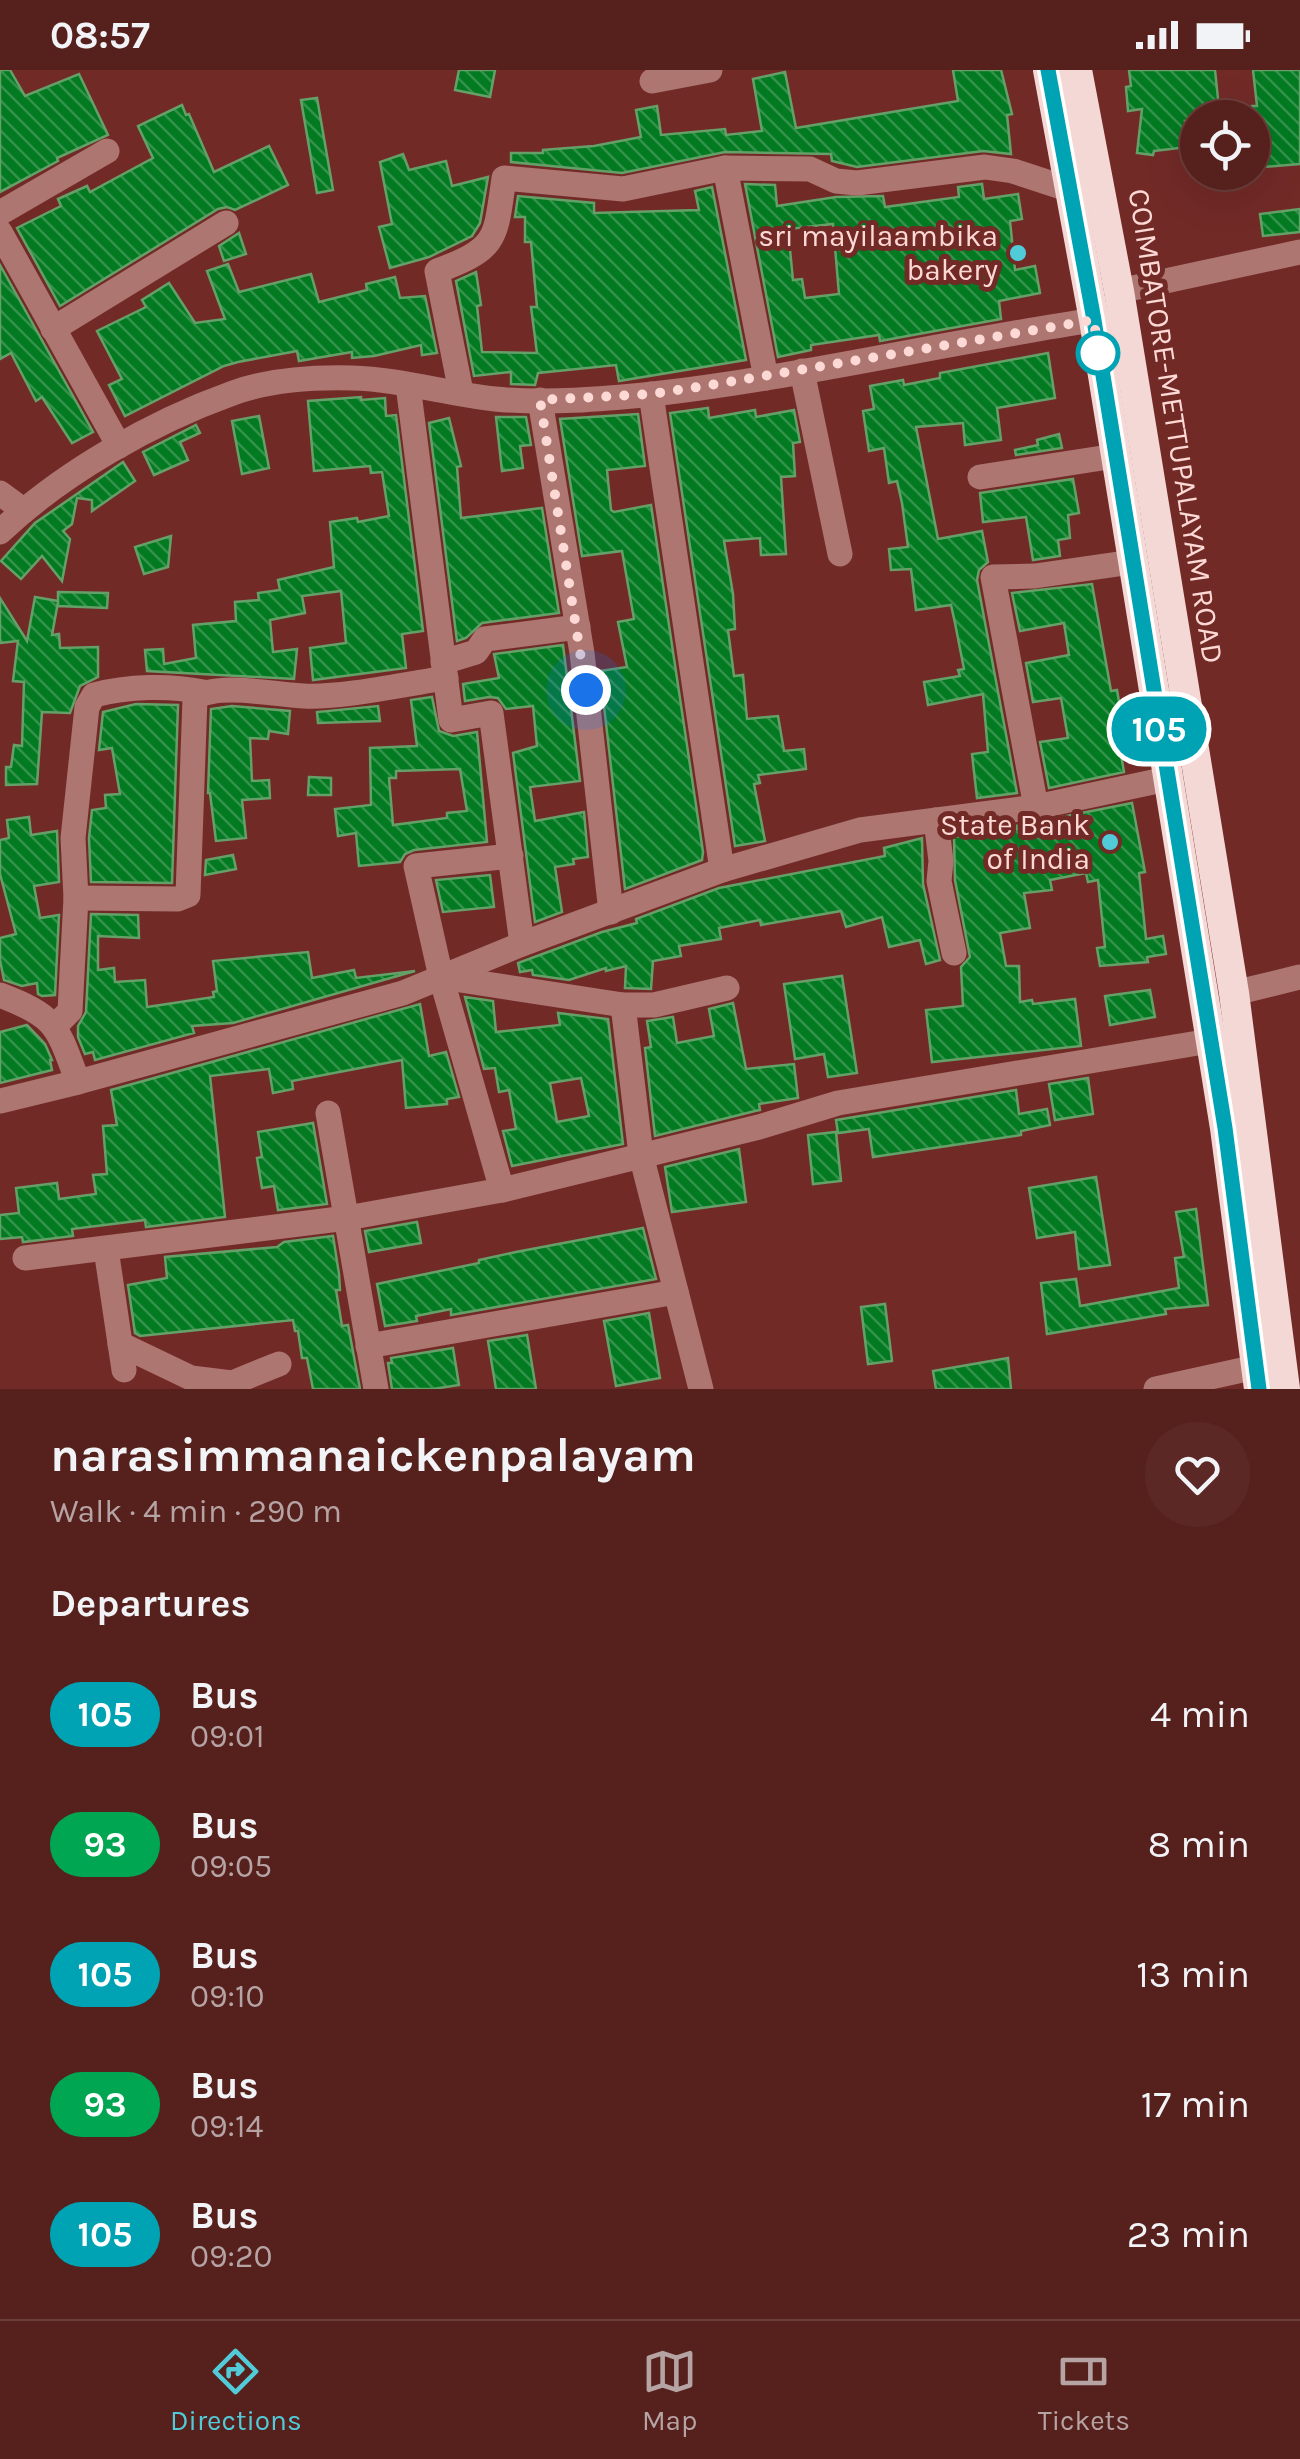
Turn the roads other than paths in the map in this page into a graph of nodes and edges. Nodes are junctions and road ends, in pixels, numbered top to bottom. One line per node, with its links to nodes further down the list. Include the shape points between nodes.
1 (710, 70): 4 (street)
2 (1048, 70): 7 (highway)
3 (1077, 70): 12 (highway, COIMBATORE-METTUPALAYAM ROAD)
4 (652, 81)
5 (106, 151): 8 (street)
6 (725, 168): 7 (street, via 810,169 857,183 985,166); 16 (street); 18 (street, via 623,190 504,178 496,234 470,258 436,271)
7 (1071, 190): 13 (highway)
8 (0, 213)
9 (226, 223): 14 (street)
10 (0, 232): 14 (street)
11 (1300, 252): 12 (street)
12 (1118, 291): 39 (highway, COIMBATORE-METTUPALAYAM ROAD)
13 (1094, 320): 15 (street); 22 (highway)
14 (53, 330): 21 (street)
15 (802, 371): 16 (street); 27 (street)
16 (766, 378): 19 (street)
17 (408, 384): 18 (street); 21 (street, via 353,378 235,392); 30 (street)
18 (462, 392): 20 (street)
19 (651, 394): 20 (street); 36 (street)
20 (540, 400): 29 (street)
21 (119, 446): 25 (street)
22 (1115, 456): 23 (street); 28 (highway)
23 (980, 477)
24 (0, 493): 25 (street)
25 (23, 510): 26 (street)
26 (0, 532)
27 (840, 554)
28 (1132, 562): 32 (highway); 33 (street, via 994,577)
29 (578, 627): 30 (street, via 485,639); 38 (street)
30 (444, 670): 31 (street, via 311,696); 35 (street, via 451,720 490,713)
31 (203, 692): 37 (street, via 143,689 94,695 87,706 73,838); 37 (street, via 196,698 192,743 188,895)
32 (1167, 779): 33 (street); 39 (highway)
33 (1036, 807): 34 (street)
34 (936, 820): 36 (street, via 860,830); 41 (street, via 939,882)
35 (511, 856): 40 (street); 42 (street, via 416,866)
36 (722, 870): 38 (street)
37 (76, 898): 48 (street, via 70,1010)
38 (611, 912): 40 (street)
39 (1210, 940): 45 (highway, COIMBATORE-METTUPALAYAM ROAD); 49 (highway)
40 (522, 944): 42 (street)
41 (954, 953)
42 (440, 977): 47 (street); 50 (street, via 404,993); 54 (street)
43 (1300, 977): 45 (street)
44 (726, 988): 47 (street, via 654,1005)
45 (1234, 993): 67 (highway, COIMBATORE-METTUPALAYAM ROAD)
46 (0, 996): 48 (street)
47 (623, 1005): 53 (street)
48 (56, 1025): 50 (street)
49 (1210, 1042): 53 (street, via 838,1103); 63 (highway)
50 (78, 1082): 51 (street)
51 (0, 1102)
52 (328, 1113): 55 (street)
53 (641, 1155): 54 (street); 58 (street)
54 (502, 1190): 55 (street)
55 (347, 1218): 56 (street); 60 (street)
56 (106, 1249): 57 (street); 59 (street)
57 (25, 1258)
58 (676, 1292): 60 (street); 65 (street)
59 (120, 1344): 61 (street, via 204,1380 232,1383); 62 (street)
60 (368, 1346): 64 (street)
61 (279, 1364)
62 (124, 1370)
63 (1258, 1378): 66 (street)
64 (376, 1389)
65 (701, 1389)
66 (1156, 1389)
67 (1285, 1389)

